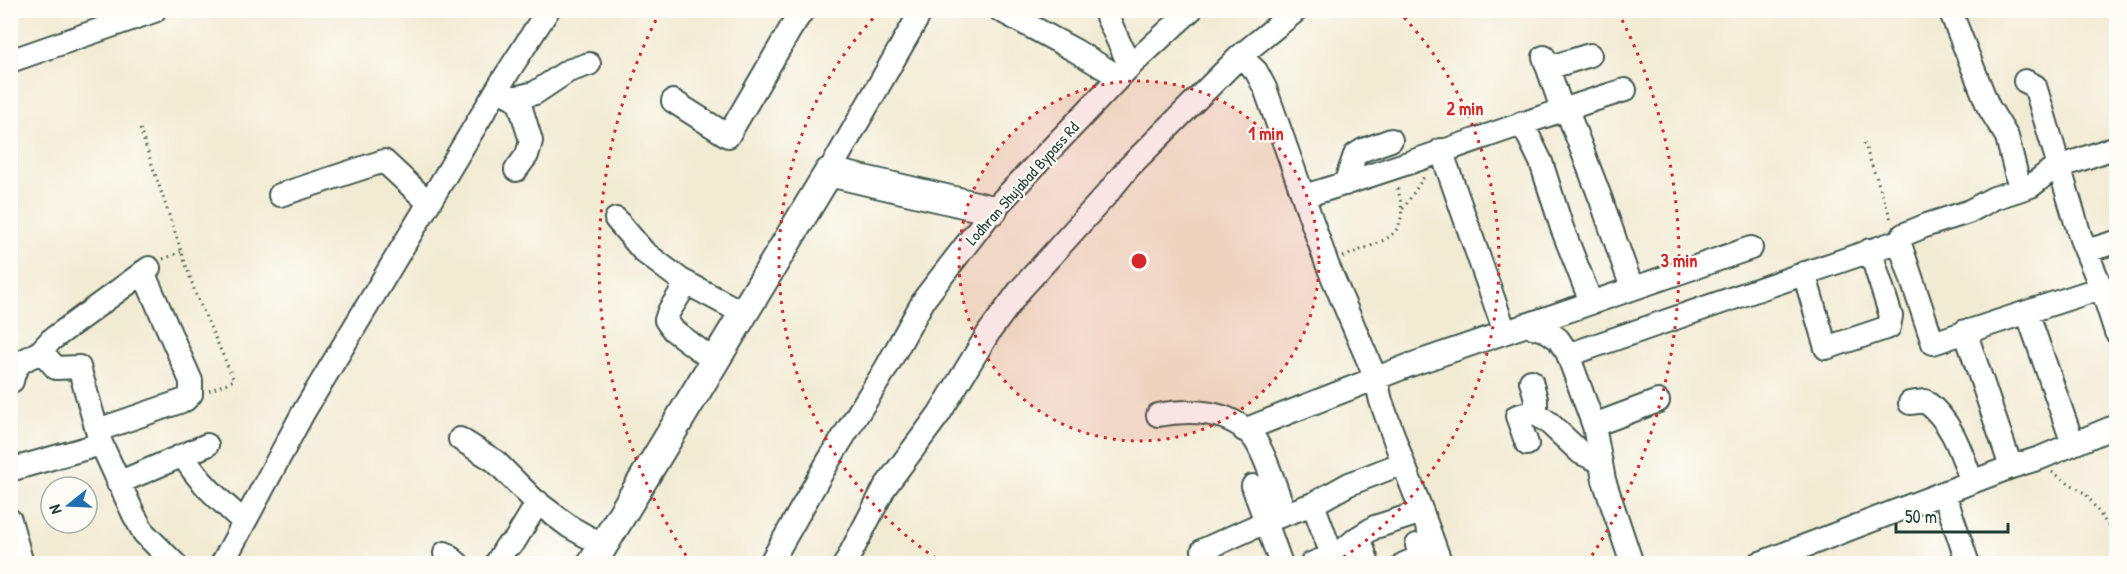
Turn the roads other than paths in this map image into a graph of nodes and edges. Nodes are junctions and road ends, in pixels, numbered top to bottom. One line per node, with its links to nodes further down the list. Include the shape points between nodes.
1 (548, 10): 17 (street)
2 (803, 10): 18 (street, via 728,136)
3 (922, 10): 26 (street)
4 (1000, 10): 14 (street, via 1076,51)
5 (1104, 10): 14 (street)
6 (1191, 10): 14 (street, Lodhran Shujabad Bypass Rd)
7 (1297, 10): 11 (street)
8 (1950, 10): 28 (street, via 1988,106 2007,137)
9 (154, 11): 12 (street)
10 (1590, 55): 19 (street, via 1546,62)
11 (1240, 56): 30 (street, via 1256,71 1265,88); 91 (street, via 1129,167 1020,290 939,414 885,487)
12 (10, 61)
13 (589, 64): 17 (street, via 568,71 535,93)
14 (1124, 71): 32 (street, Lodhran Shujabad Bypass Rd)
15 (2025, 81): 24 (street, via 2035,86)
16 (1624, 90): 19 (street)
17 (506, 94): 25 (street, via 520,105 531,141); 31 (street)
18 (673, 101)
19 (1564, 109): 20 (street); 41 (street)
20 (1522, 123): 23 (street); 43 (street, via 1541,162)
21 (1391, 140): 27 (street, via 1354,155)
22 (2116, 147): 24 (street)
23 (1441, 150): 27 (street); 46 (street)
24 (2058, 167): 28 (street); 38 (street)
25 (516, 170)
26 (829, 172): 32 (main road); 45 (main road)
27 (1345, 184): 30 (street)
28 (2020, 189): 34 (street, via 1903,235)
29 (280, 195): 31 (street, via 384,161)
30 (1305, 196): 52 (street, via 1327,264)
31 (429, 203): 81 (street, via 303,413)
32 (993, 210): 90 (street, Lodhran Shujabad Bypass Rd, via 925,298)
33 (616, 219): 40 (street, via 644,252)
34 (1899, 241): 37 (street); 47 (street, via 1933,343)
35 (2116, 242): 38 (street)
36 (1751, 248): 41 (street)
37 (1870, 250): 39 (street); 39 (street, via 1891,316 1889,327 1826,348)
38 (2086, 251): 42 (street)
39 (1804, 273): 50 (street)
40 (687, 284): 45 (street); 51 (street, via 666,320 673,330)
41 (1632, 288): 43 (street)
42 (2101, 288): 44 (street); 48 (street)
43 (1591, 302): 46 (street)
44 (2027, 312): 47 (street); 65 (street)
45 (743, 313): 51 (main road)
46 (1515, 328): 50 (street, via 1547,331 1558,339); 52 (street)
47 (1965, 331): 70 (street)
48 (2116, 332)
49 (41, 351): 53 (street, via 22,360); 62 (street, via 56,368 79,367); 62 (street, via 146,270 191,381 191,394)
50 (1568, 355): 59 (street)
51 (714, 361): 84 (main road)
52 (1376, 379): 61 (street); 69 (street)
53 (12, 381)
54 (1531, 381): 57 (street)
55 (1658, 401): 59 (street)
56 (1910, 403): 72 (street, via 1925,401 1936,408 1960,447)
57 (1536, 414): 64 (street, via 1517,416); 68 (street, via 1581,453)
58 (1158, 415): 61 (street, via 1182,411 1211,415 1232,419)
59 (1594, 425): 68 (street)
60 (2116, 426): 65 (street)
61 (1244, 430): 79 (street, via 1254,438 1269,471)
62 (100, 437): 71 (street); 73 (street)
63 (460, 440): 76 (street, via 495,461)
64 (1527, 444)
65 (2073, 444): 70 (street)
66 (207, 445): 67 (street)
67 (183, 455): 73 (street); 81 (street, via 212,494)
68 (1601, 462): 95 (street)
69 (1403, 463): 77 (street, via 1349,484); 78 (street)
70 (2011, 467): 72 (street)
71 (10, 470)
72 (1972, 482): 75 (street)
73 (118, 483): 87 (street, via 144,533)
74 (1253, 486): 79 (street)
75 (1944, 493): 96 (street); 97 (street)
76 (538, 502): 84 (street, via 570,526); 89 (street)
77 (1313, 504): 79 (street); 85 (street)
78 (1422, 512): 82 (street, via 1375,527); 94 (street)
79 (1276, 518): 83 (street); 92 (street)
80 (10, 520): 86 (street)
81 (244, 522): 88 (street)
82 (1359, 537): 85 (street); 93 (street)
83 (1211, 553)
84 (597, 554)
85 (1331, 559)
86 (22, 564)
87 (175, 564)
88 (222, 564)
89 (496, 564)
90 (770, 564)
91 (845, 564)
92 (1281, 564)
93 (1368, 564)
94 (1441, 564)
95 (1632, 564)
96 (1758, 564)
97 (1968, 564)

